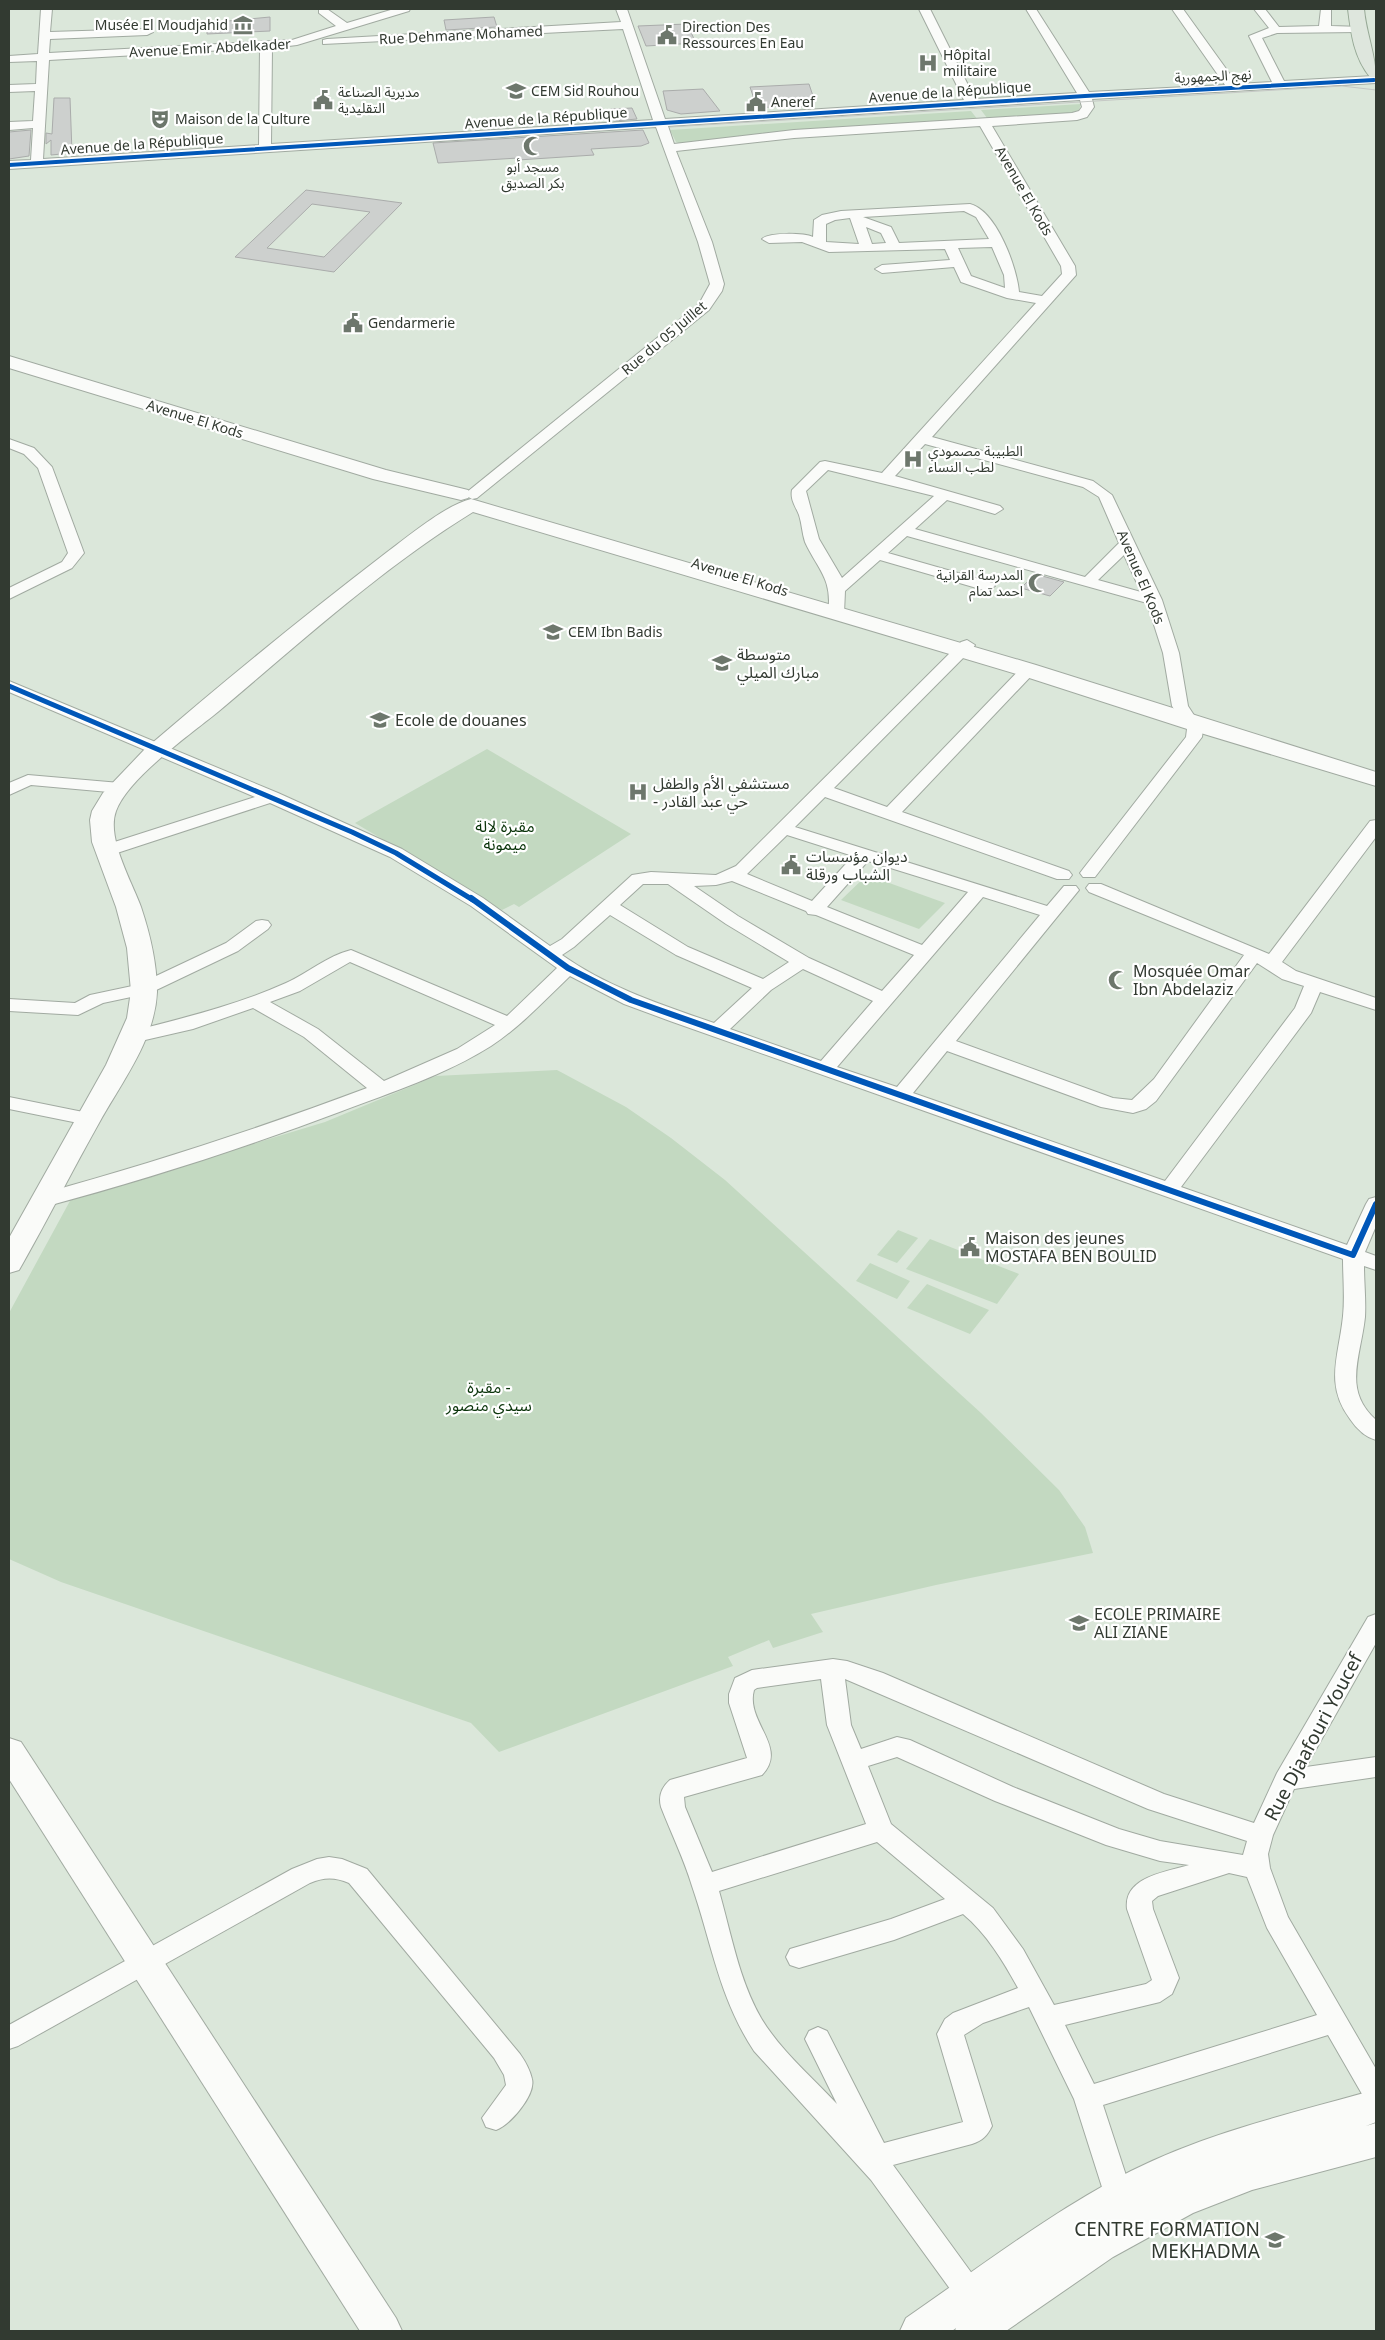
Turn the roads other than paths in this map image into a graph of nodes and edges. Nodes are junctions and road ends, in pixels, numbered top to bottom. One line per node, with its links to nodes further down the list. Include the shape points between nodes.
1 (46, 9): 18 (street)
2 (406, 9): 13 (street, Avenue Emir Abdelkader)
3 (622, 9): 12 (street, Rue du 05 Juillet)
4 (924, 9): 30 (street)
5 (1031, 9): 29 (street)
6 (1177, 9): 27 (street)
7 (1259, 9): 16 (street)
8 (1326, 9): 14 (street)
9 (1356, 9): 15 (main road)
10 (1368, 9): 21 (main road, via 1370,31)
11 (324, 11): 13 (street)
12 (628, 26): 19 (street, Rue Dehmane Mohamed); 32 (street, Rue du 05 Juillet)
13 (346, 28): 19 (street, Avenue Emir Abdelkader)
14 (1325, 29): 15 (street); 16 (street)
15 (1358, 29): 24 (main road)
16 (1276, 30): 25 (street, via 1255,36)
17 (147, 32): 18 (street)
18 (44, 36): 22 (street)
19 (293, 43): 20 (street, Avenue Emir Abdelkader)
20 (266, 45): 22 (street, Avenue Emir Abdelkader); 35 (street)
21 (1376, 45)
22 (43, 57): 23 (street, Avenue Emir Abdelkader); 26 (street)
23 (9, 59)
24 (1373, 76): 25 (street, نهج الجمهورية)
25 (1279, 84): 27 (street, نهج الجمهورية)
26 (41, 87): 28 (street); 33 (street)
27 (1233, 87): 29 (street, نهج الجمهورية)
28 (9, 88)
29 (1085, 96): 30 (street, Avenue de la République); 31 (street, via 1087,111 1079,116)
30 (971, 103): 32 (street, Avenue de la République)
31 (984, 122): 36 (street, via 794,134); 49 (street, Avenue El Kods, via 1068,266 1069,275)
32 (661, 123): 35 (street, Avenue de la République); 36 (street, Rue du 05 Juillet)
33 (39, 124): 34 (street); 37 (street)
34 (9, 126)
35 (265, 148): 37 (street, Avenue de la République)
36 (669, 148): 55 (street, Rue du 05 Juillet, via 705,242 717,284 715,291 704,307)
37 (37, 163): 38 (street, Avenue de la République)
38 (9, 165)
39 (856, 217): 41 (street, via 972,207 978,211); 42 (street, via 824,219 819,223); 44 (street); 45 (street, via 886,230)
40 (769, 239): 42 (street, via 804,238)
41 (997, 243): 43 (street); 48 (street, via 1011,275)
42 (820, 244): 44 (street, via 829,248)
43 (950, 246): 45 (street); 46 (street)
44 (867, 248): 45 (street)
45 (895, 248)
46 (956, 263): 47 (street); 48 (street, via 966,279)
47 (882, 269)
48 (1012, 295): 49 (street)
49 (1045, 301): 51 (street, Avenue El Kods)
50 (9, 362): 55 (main road, Avenue El Kods)
51 (922, 438): 53 (street); 58 (street, Avenue El Kods, via 1096,488 1105,495)
52 (9, 443): 62 (street, via 29,451 45,467 76,553 67,565)
53 (885, 478): 54 (street); 64 (street, via 826,465 799,490 812,540)
54 (945, 494): 56 (street); 57 (street)
55 (465, 501): 64 (main road, Avenue El Kods); 69 (main road, via 291,638)
56 (995, 509)
57 (904, 530): 59 (street); 60 (street)
58 (1127, 543): 60 (street); 63 (street, Avenue El Kods)
59 (876, 554): 61 (street); 64 (street)
60 (1088, 582): 63 (street)
61 (987, 586)
62 (9, 594)
63 (1154, 600): 68 (street, Avenue El Kods, via 1172,653 1178,700)
64 (838, 603): 65 (main road, Avenue El Kods)
65 (964, 648): 66 (main road, Avenue El Kods); 68 (main road, Avenue El Kods); 76 (street)
66 (1028, 670): 68 (main road, Avenue El Kods); 78 (street)
67 (9, 686): 69 (street)
68 (1189, 720): 70 (main road); 72 (main road); 84 (street, via 1195,729 1194,737)
69 (159, 749): 74 (main road); 77 (street)
70 (1376, 774)
71 (9, 778): 73 (street)
72 (1376, 779)
73 (28, 780): 74 (street); 75 (street)
74 (120, 788): 81 (main road, via 104,810 101,822)
75 (9, 790)
76 (823, 790): 78 (street); 80 (street)
77 (272, 797): 81 (street); 93 (street, via 396,853 476,902)
78 (891, 813): 86 (street)
79 (1376, 825): 94 (street)
80 (785, 829): 82 (street); 83 (street)
81 (108, 850): 99 (main road, via 136,937)
82 (866, 854): 87 (street); 89 (street)
83 (733, 876): 85 (street, via 709,881); 89 (street)
84 (1092, 880): 86 (street, via 1080,871); 94 (street)
85 (675, 881): 88 (street, via 638,879); 95 (street)
86 (1066, 883): 90 (street)
87 (981, 889): 90 (street); 92 (street)
88 (610, 907): 93 (street, via 568,943); 98 (street, via 682,952)
89 (814, 910): 92 (street)
90 (1052, 913): 107 (street)
91 (262, 925): 99 (street, via 232,948)
92 (925, 953): 100 (street)
93 (549, 954): 96 (street)
94 (1264, 958): 97 (street, via 1289,975); 107 (street, via 1144,1103 1134,1108 1108,1103)
95 (802, 962): 98 (street); 100 (street)
96 (568, 968): 104 (street); 105 (street, via 631,1000)
97 (1314, 984): 102 (street); 113 (street, via 1304,1009)
98 (764, 986): 105 (street)
99 (143, 988): 103 (street, via 97,999 70,1010); 106 (main road, via 139,1019)
100 (884, 999): 108 (street)
101 (255, 1001): 104 (street, via 293,987 351,956); 106 (street, via 186,1025); 109 (street, via 311,1033)
102 (1376, 1004)
103 (9, 1005)
104 (509, 1024): 109 (street, via 468,1050)
105 (717, 1031): 108 (street)
106 (132, 1037): 112 (main road)
107 (944, 1043): 110 (street)
108 (824, 1069): 110 (street)
109 (381, 1089): 114 (street, via 194,1158)
110 (900, 1096): 113 (street)
111 (9, 1103): 112 (street)
112 (88, 1119): 114 (main road)
113 (1168, 1191): 116 (street)
114 (44, 1200): 118 (main road)
115 (1376, 1204): 116 (street)
116 (1353, 1254): 117 (street); 119 (street, via 1354,1316 1345,1359 1345,1382 1354,1411)
117 (1376, 1263)
118 (9, 1264)
119 (1376, 1432)
120 (1376, 1623): 125 (street, Rue Djaafouri Youcef)
121 (833, 1668): 123 (street, via 839,1725); 127 (street, via 875,1680 1157,1802); 130 (street, via 752,1679 743,1684 739,1700 758,1744 760,1761 753,1768 679,1787 673,1792 670,1798)
122 (9, 1751): 133 (main road)
123 (852, 1761): 126 (street); 128 (street, via 897,1747 910,1750 1004,1794 1115,1838 1160,1851)
124 (1376, 1767): 125 (street)
125 (1286, 1780): 127 (street, Rue Djaafouri Youcef)
126 (881, 1830): 130 (street); 131 (street)
127 (1261, 1835): 129 (street, Rue Djaafouri Youcef, via 1255,1854)
128 (1229, 1862): 129 (street); 135 (street, via 1149,1888 1140,1895 1140,1909 1166,1978 1160,1990)
129 (1257, 1868): 136 (street, Rue Djaafouri Youcef, via 1276,1920)
130 (705, 1886): 142 (street, via 750,2025 763,2043)
131 (966, 1902): 132 (street, via 894,1930); 134 (street, via 995,1928)
132 (799, 1957)
133 (145, 1963): 137 (street); 141 (street, via 321,1866 341,1867 358,1876 503,2050 520,2075 516,2093); 145 (main road)
134 (1034, 1994): 135 (street); 142 (street, via 962,2020 952,2027 950,2034 978,2126 972,2132)
135 (1046, 2018): 139 (street)
136 (1335, 2021): 139 (street); 140 (street, Rue Djaafouri Youcef)
137 (9, 2038)
138 (818, 2039): 142 (street)
139 (1087, 2098): 143 (street)
140 (1374, 2116): 143 (main road, via 1180,2200)
141 (496, 2118)
142 (879, 2164): 144 (street)
143 (1124, 2212): 144 (main road, via 1061,2232); 147 (main road, via 1061,2268)
144 (971, 2295): 146 (main road)
145 (382, 2331)
146 (920, 2331)
147 (975, 2331)

